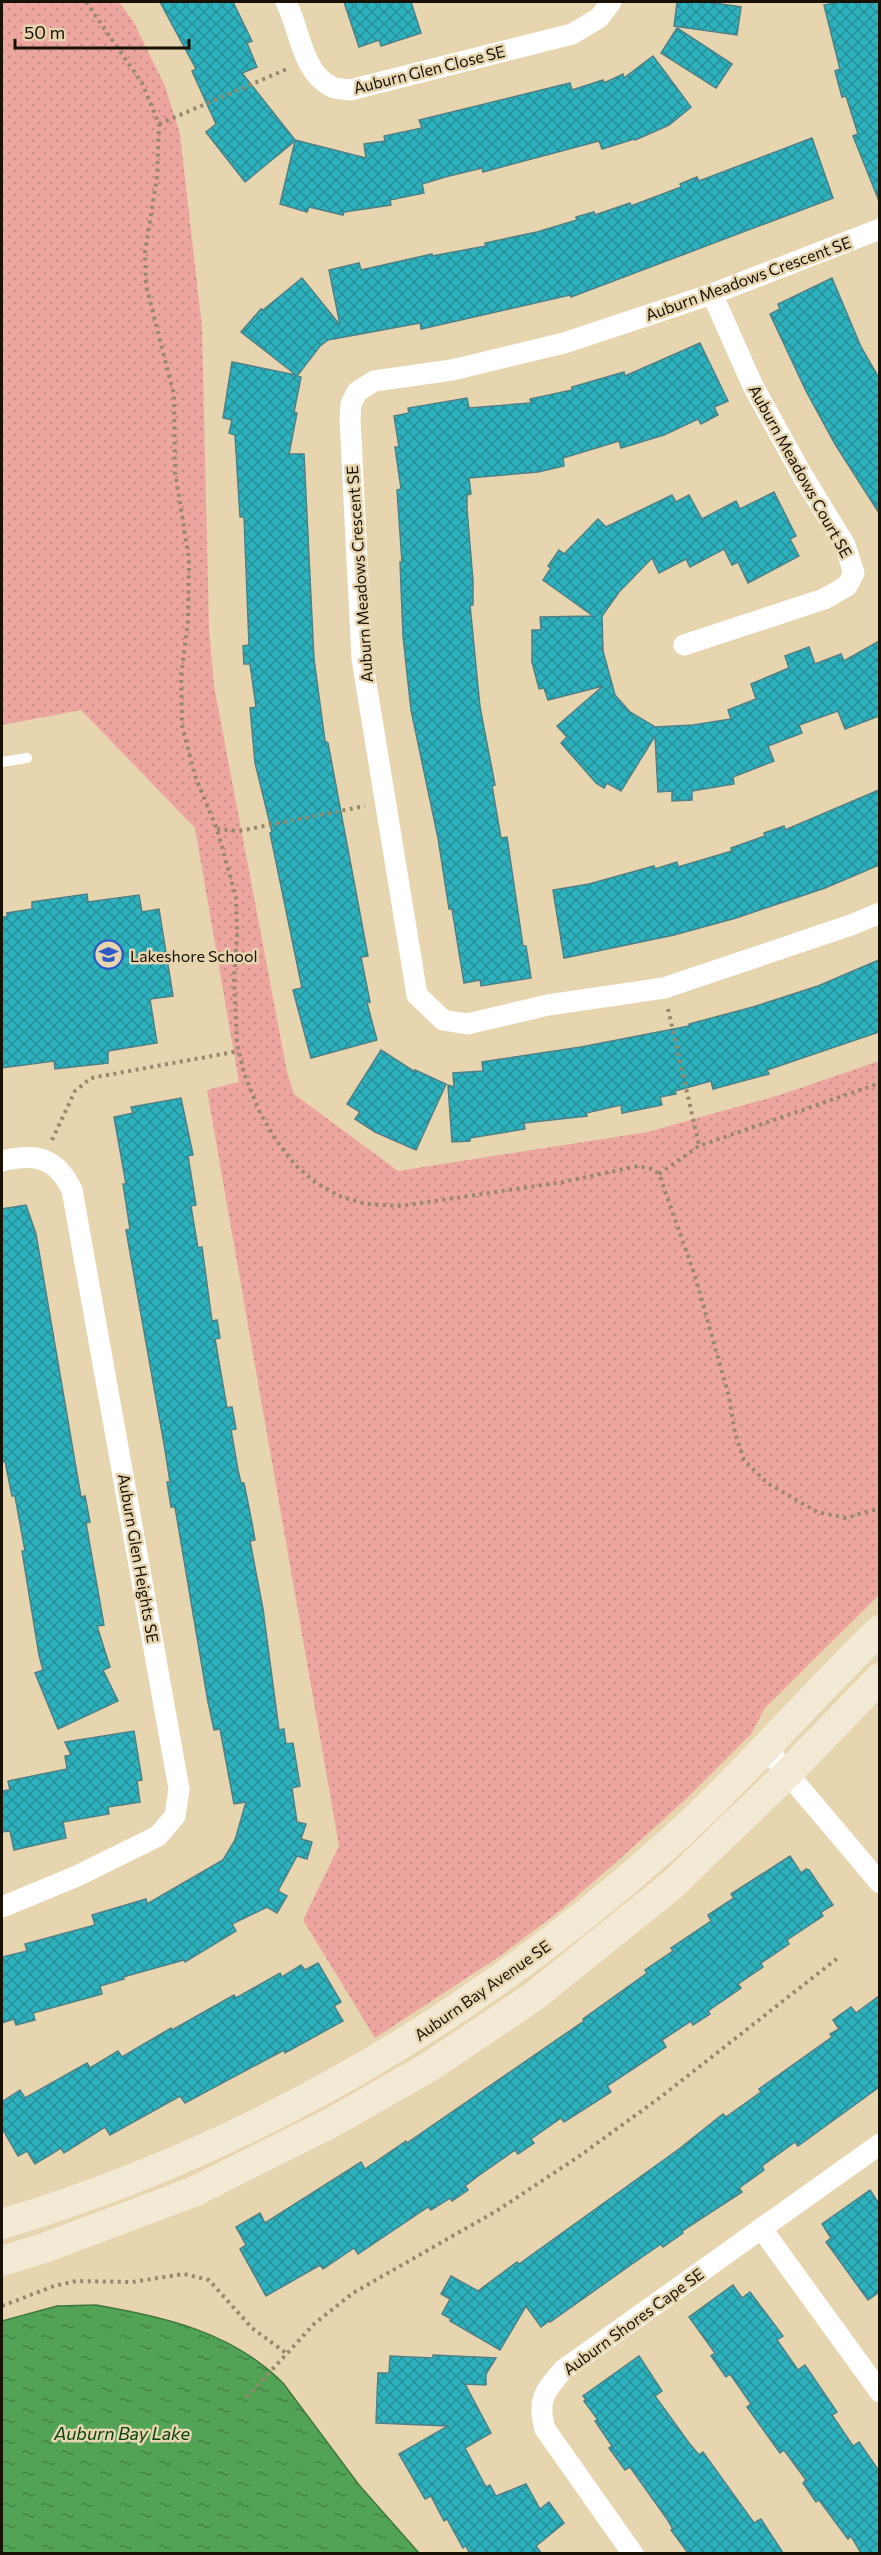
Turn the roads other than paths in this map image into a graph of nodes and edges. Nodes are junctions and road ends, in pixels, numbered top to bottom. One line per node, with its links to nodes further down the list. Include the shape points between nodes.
1 (286, 2): 2 (street, Auburn Glen Close SE, via 308,62 318,76 332,87 350,90 572,34 599,18)
2 (611, 2)
3 (879, 229): 4 (street, Auburn Meadows Crescent SE)
4 (712, 294): 5 (street, Auburn Meadows Court SE, via 753,386 845,545 855,573 848,586 824,599); 8 (street, Auburn Meadows Crescent SE, via 525,354 379,380 357,392 350,411 350,451 362,659 417,995 443,1020 467,1023 548,1005 664,988)
5 (684, 645)
6 (27, 758): 7 (lane)
7 (2, 762)
8 (879, 912)
9 (2, 1161): 15 (street, Auburn Glen Heights SE, via 34,1156 53,1164 65,1175 72,1190 179,1789 175,1816 148,1843)
10 (879, 1630): 12 (street, Auburn Bay Avenue SE)
11 (879, 1678): 13 (street, Auburn Bay Avenue SE)
12 (766, 1748): 13 (street); 17 (street, Auburn Bay Avenue SE, via 669,1844 568,1929 417,2036 338,2083 177,2161 48,2210)
13 (788, 1773): 14 (street); 19 (street, Auburn Bay Avenue SE, via 672,1885 533,1997 429,2067 332,2123 193,2192)
14 (879, 1883)
15 (2, 1907)
16 (879, 2144): 18 (street, Auburn Shores Cape SE)
17 (2, 2223)
18 (761, 2228): 20 (street); 21 (street, Auburn Shores Cape SE, via 563,2370 543,2397 545,2429)
19 (2, 2261)
20 (879, 2392)
21 (633, 2553)

